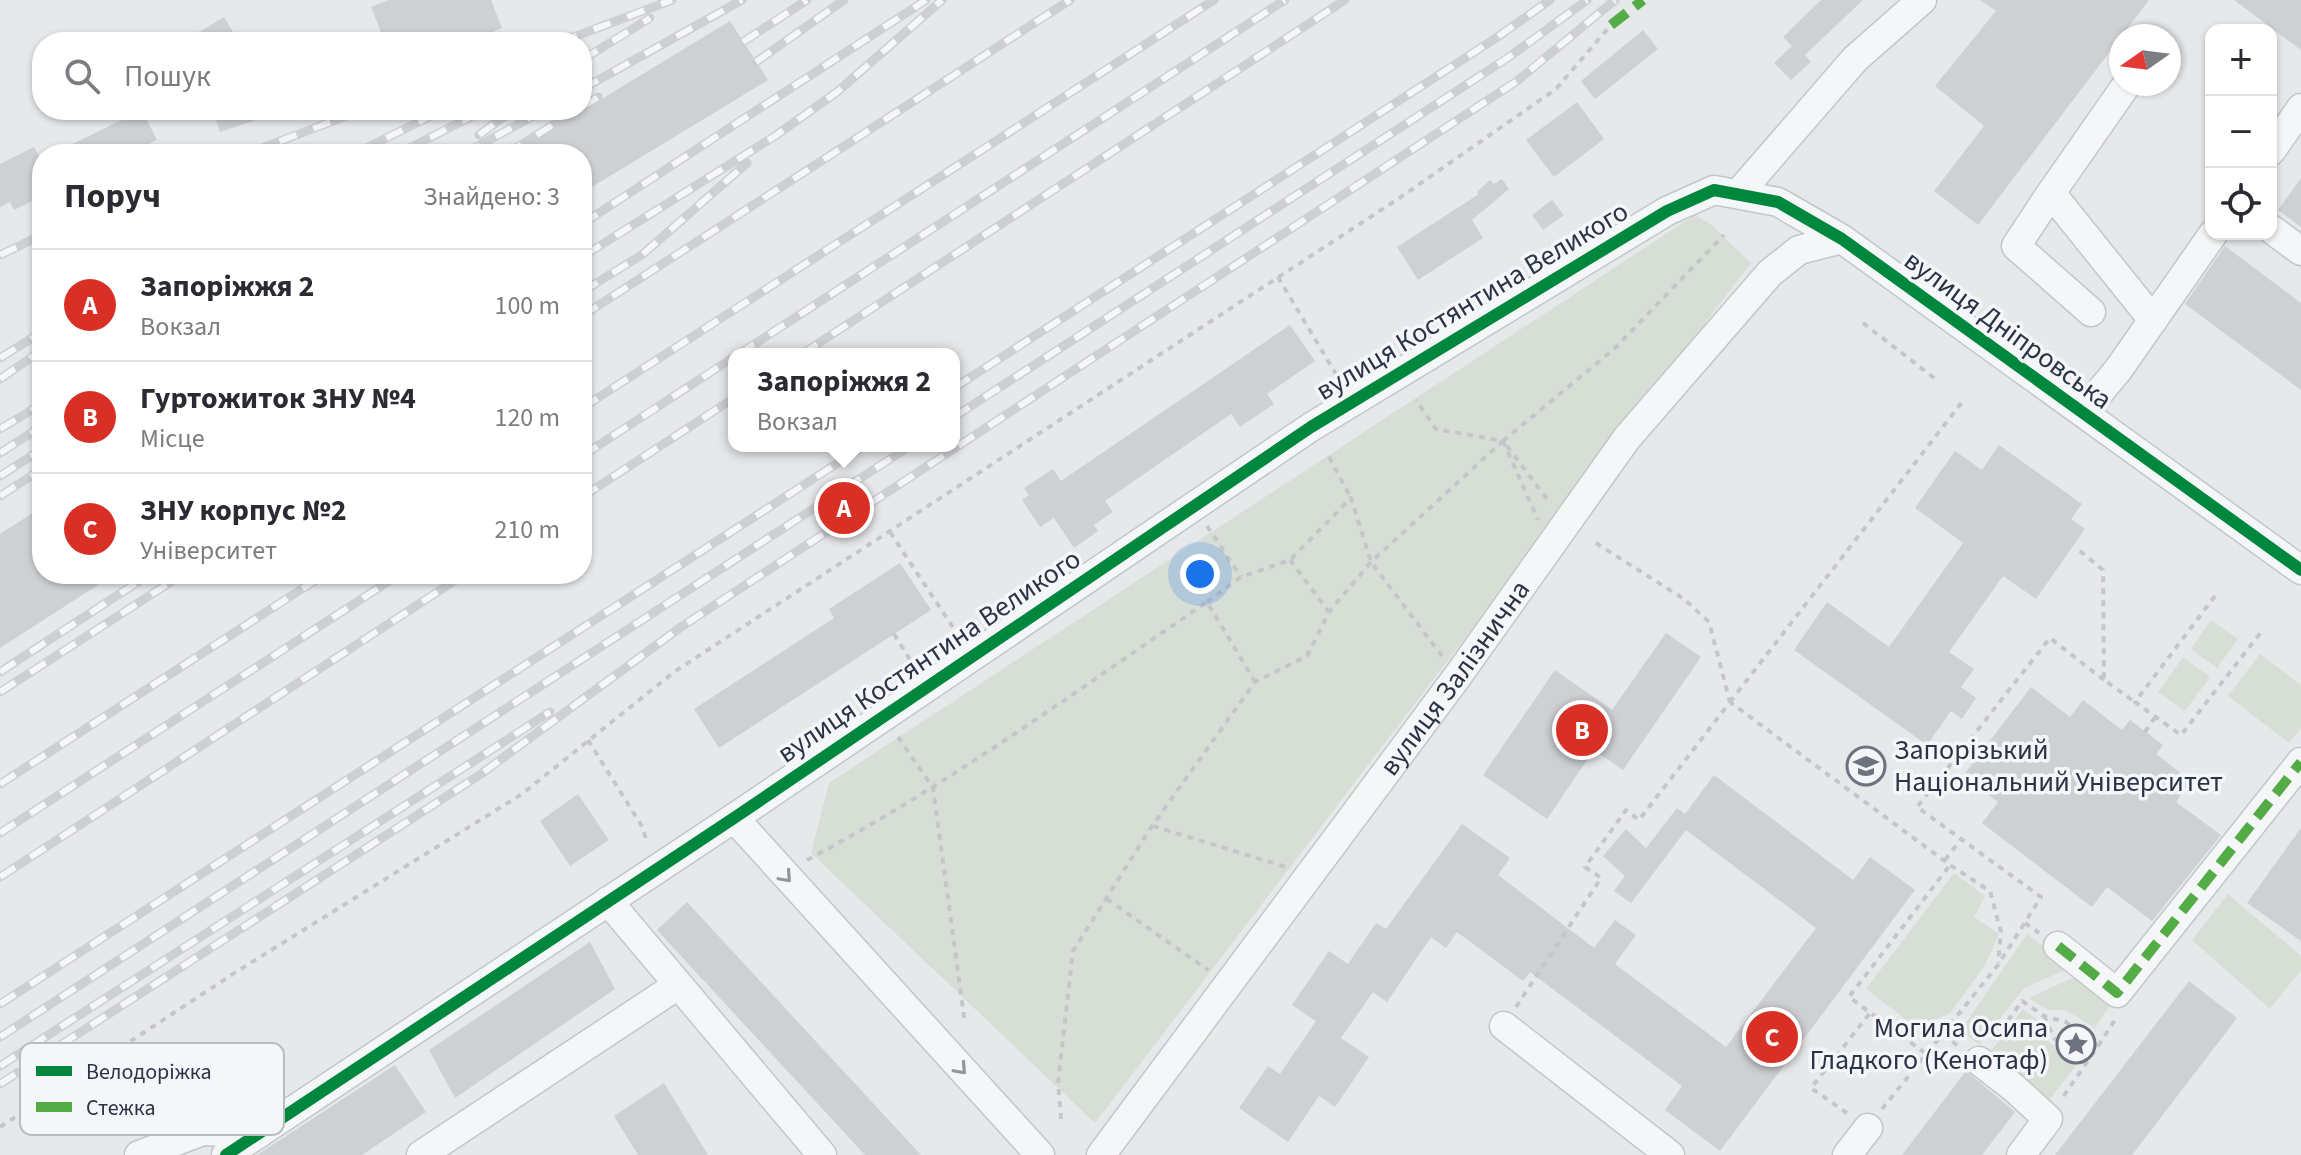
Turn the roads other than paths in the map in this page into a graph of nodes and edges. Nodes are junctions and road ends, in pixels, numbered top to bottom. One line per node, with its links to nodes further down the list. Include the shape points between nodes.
1 (1922, 0): 6 (street, via 1855,59)
2 (2119, 96): 5 (street)
3 (2301, 108): 4 (street)
4 (2277, 142)
5 (2051, 193): 12 (street, via 2016,246); 13 (street)
6 (1738, 194): 7 (street, вулиця Дніпровська, via 1714,190); 9 (street, вулиця Дніпровська, via 1778,202)
7 (1667, 211): 17 (street, вулиця Костянтина Великого, via 1311,427)
8 (2277, 233): 11 (street)
9 (1842, 239): 15 (street, вулиця Дніпровська); 32 (street, вулиця Залізнична, via 1799,250 1770,273 1627,438 1457,677)
10 (2209, 240): 13 (street)
11 (2301, 251)
12 (2091, 312)
13 (2153, 320): 14 (street)
14 (2098, 394)
15 (2301, 570)
16 (2301, 762): 19 (street, via 2117,993)
17 (734, 818): 18 (street, вулиця Костянтина Великого); 31 (street, one-way to 31)
18 (608, 901): 20 (street); 23 (street, вулиця Костянтина Великого)
19 (2058, 946)
20 (678, 985): 29 (street); 30 (street)
21 (1504, 1026): 33 (street)
22 (1979, 1061): 35 (street, via 2048,1119)
23 (284, 1117)
24 (1868, 1128): 34 (street)
25 (192, 1135): 27 (street)
26 (256, 1135): 28 (street, вулиця Костянтина Великого)
27 (139, 1155)
28 (226, 1155)
29 (421, 1155)
30 (822, 1155)
31 (1040, 1155)
32 (1101, 1155)
33 (1670, 1155)
34 (1847, 1155)
35 (2021, 1155)

